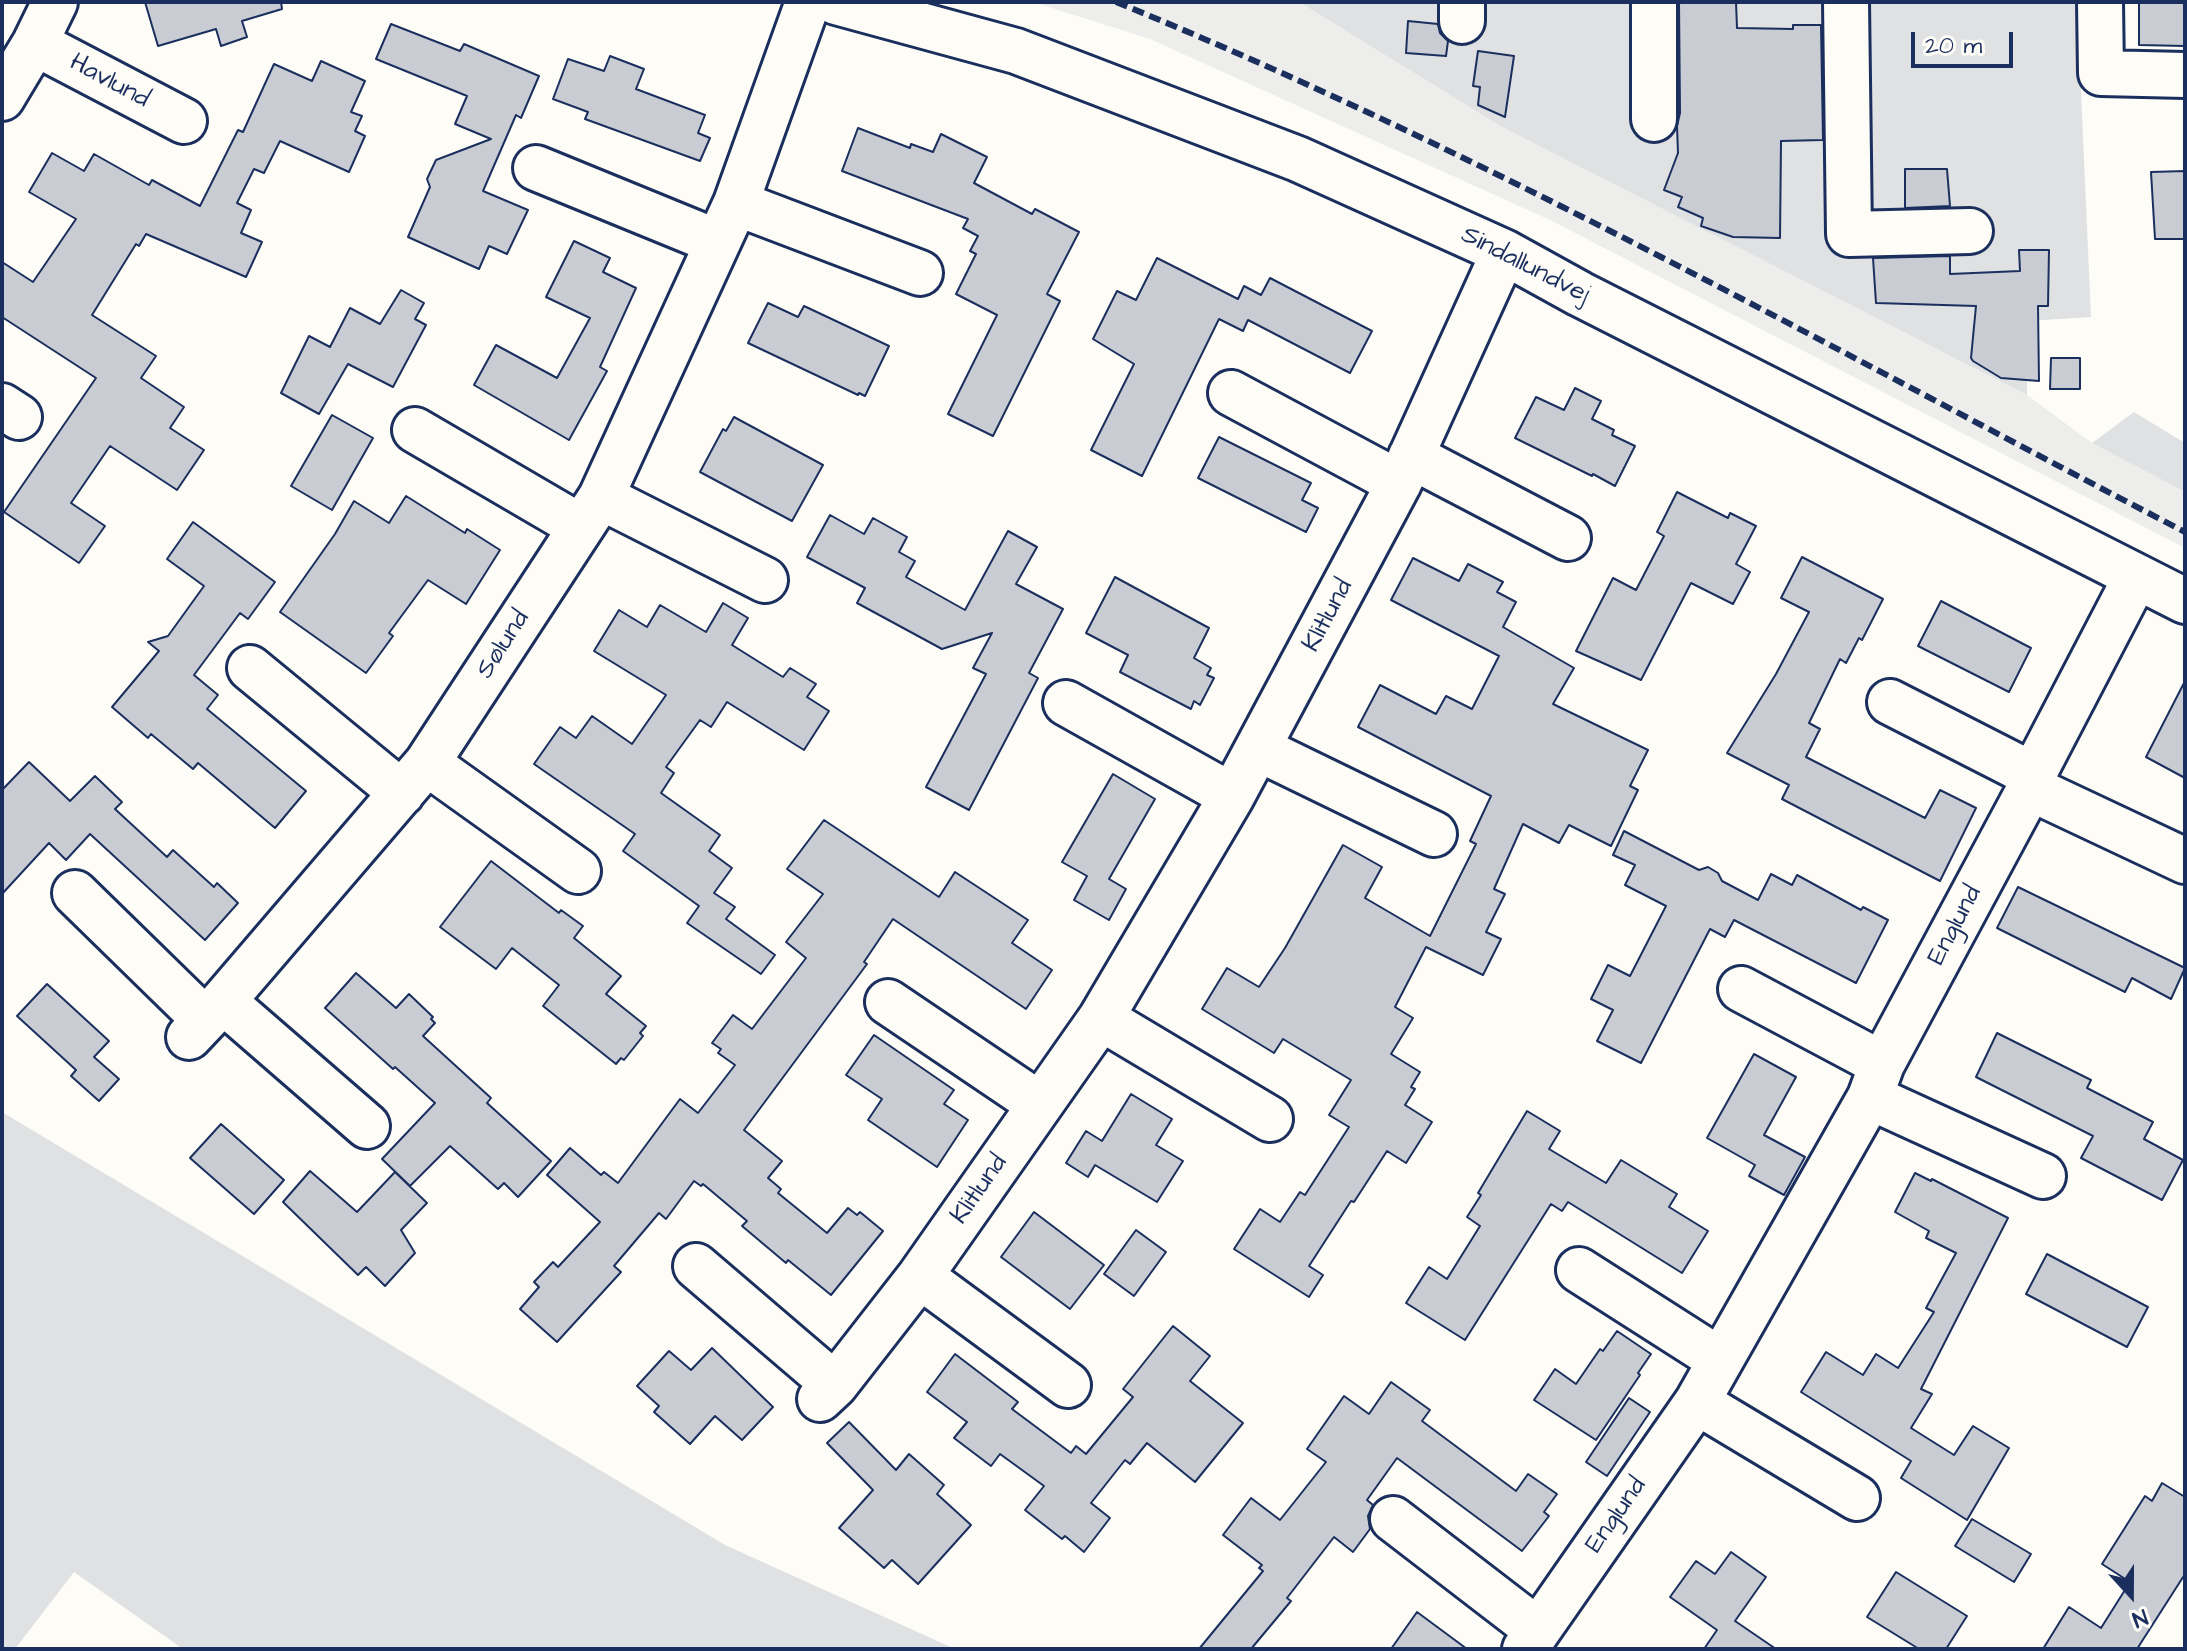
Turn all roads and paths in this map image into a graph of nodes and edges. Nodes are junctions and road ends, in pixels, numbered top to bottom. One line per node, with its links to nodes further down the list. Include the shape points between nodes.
1 (55, 2): 7 (street)
2 (808, 2): 13 (street, Sølund)
3 (836, 2): 16 (street, Sindallundvej, via 1016,51 1298,159)
4 (1654, 2): 10 (street)
5 (1846, 2): 14 (street, via 1849,234)
6 (2100, 2): 8 (street, via 2101,73)
7 (35, 43): 9 (street); 11 (street, Havlund)
8 (2185, 75)
9 (2, 97)
10 (1654, 119)
11 (184, 121)
12 (536, 168): 15 (street)
13 (736, 203): 15 (street, Sølund); 17 (street)
14 (1970, 231)
15 (717, 242): 21 (street, Sølund)
16 (1504, 252): 20 (street, Klitlund); 23 (street, Sindallundvej)
17 (920, 273)
18 (1231, 393): 20 (street)
19 (415, 430): 21 (street)
20 (1405, 469): 22 (street); 29 (street, Klitlund)
21 (591, 512): 24 (street); 30 (street, Sølund)
22 (1568, 538)
23 (2136, 577): 25 (street, Sindallundvej); 31 (street, Englund)
24 (765, 580)
25 (2185, 601)
26 (250, 668): 30 (street)
27 (1890, 702): 31 (street)
28 (1066, 703): 32 (street)
29 (1259, 749): 32 (street, Klitlund); 33 (street)
30 (414, 778): 35 (street); 40 (street, Sølund)
31 (2032, 782): 34 (street); 41 (street, Englund)
32 (1232, 796): 39 (street, Klitlund)
33 (1434, 834)
34 (2185, 861)
35 (578, 871)
36 (75, 893): 40 (street)
37 (1741, 989): 41 (street)
38 (888, 1002): 42 (street)
39 (1101, 1018): 42 (street, Klitlund); 43 (street)
40 (206, 1019): 44 (street)
41 (1876, 1080): 45 (street); 49 (street, Englund)
42 (1039, 1104): 48 (street, Klitlund)
43 (1270, 1119)
44 (367, 1126)
45 (2043, 1176)
46 (696, 1266): 48 (street, Klitlund, via 827,1392)
47 (1579, 1270): 49 (street)
48 (920, 1276): 50 (street)
49 (1720, 1360): 51 (street, Englund)
50 (1068, 1385)
51 (1697, 1402): 52 (street); 54 (street, Englund)
52 (1857, 1498)
53 (1393, 1519): 54 (street, Englund)
54 (1531, 1639)

